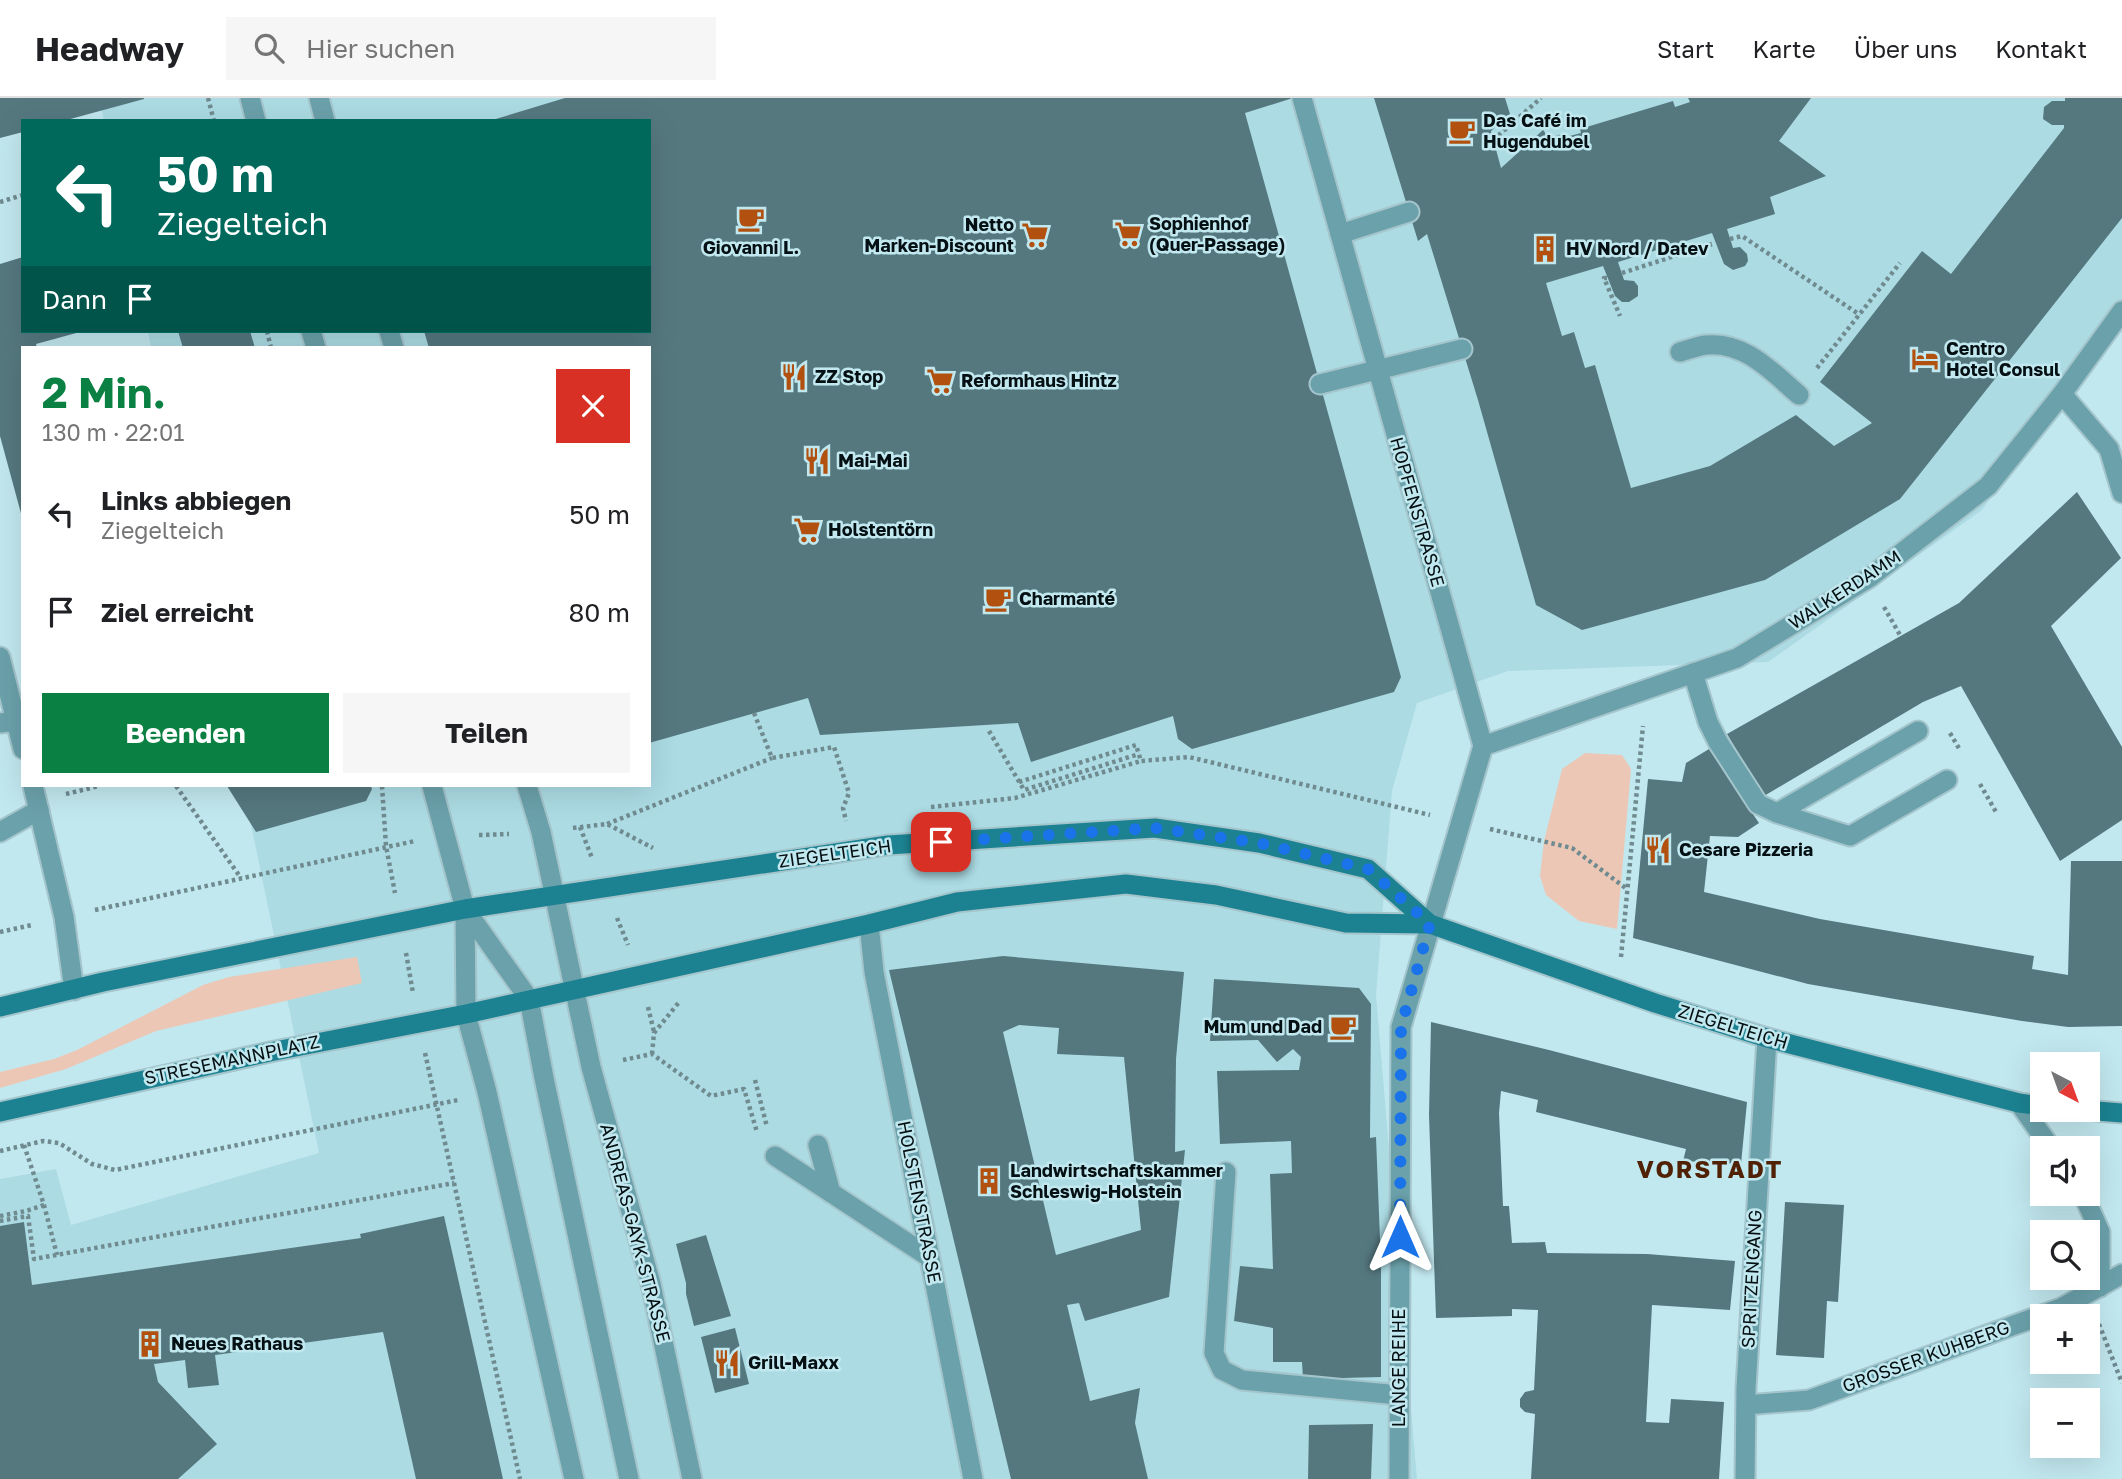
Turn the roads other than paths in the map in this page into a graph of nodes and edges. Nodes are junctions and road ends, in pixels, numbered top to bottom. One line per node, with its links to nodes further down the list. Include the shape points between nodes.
1 (250, 98): 4 (street)
2 (318, 98): 5 (street)
3 (1302, 98): 7 (street, HOPFENSTRASSE)
4 (255, 119)
5 (325, 119)
6 (1409, 212): 7 (street)
7 (1340, 234): 11 (street, HOPFENSTRASSE)
8 (2122, 311): 13 (street, WALKERDAMM)
9 (1462, 349): 11 (street)
10 (1680, 352): 14 (street, via 1706,345 1731,346 1757,359)
11 (1377, 369): 12 (street); 21 (street, HOPFENSTRASSE)
12 (1320, 384)
13 (2062, 394): 15 (street, via 2109,449); 17 (street, WALKERDAMM, via 1988,486 1869,578 1737,658)
14 (1799, 395)
15 (2122, 493)
16 (0, 657): 18 (street)
17 (1693, 673): 21 (street, WALKERDAMM); 27 (street, via 1718,742 1758,804)
18 (8, 722): 20 (street)
19 (1918, 731): 27 (street)
20 (21, 745)
21 (1483, 746): 31 (street)
22 (1947, 780): 27 (street, via 1850,836)
23 (33, 787): 26 (street)
24 (432, 787): 30 (street)
25 (527, 787): 29 (street, ANDREAS-GAYK-STRASSE)
26 (39, 810): 28 (street); 34 (street, via 64,917)
27 (1777, 813)
28 (0, 832)
29 (554, 896): 30 (main road, ZIEGELTEICH); 31 (main road, ZIEGELTEICH, via 888,845 1155,828 1259,843 1368,869); 33 (street, ANDREAS-GAYK-STRASSE)
30 (464, 909): 34 (main road); 35 (street); 37 (street)
31 (1430, 924): 32 (main road, ZIEGELTEICH, via 1346,923 1216,895 1126,884 957,902); 38 (main road, ZIEGELTEICH); 53 (street, LANGE REIHE, via 1401,1027)
32 (869, 925): 33 (main road, ZIEGELTEICH); 49 (street, HOLSTENSTRASSE)
33 (573, 988): 35 (main road, ZIEGELTEICH); 57 (street, ANDREAS-GAYK-STRASSE, via 653,1296)
34 (74, 990): 36 (main road)
35 (529, 999): 37 (main road, STRESEMANNPLATZ); 56 (street)
36 (0, 1007)
37 (466, 1014): 42 (main road, STRESEMANNPLATZ); 55 (street)
38 (1767, 1038): 39 (main road, ZIEGELTEICH); 54 (street, SPRITZENGANG)
39 (2020, 1103): 40 (main road, ZIEGELTEICH); 44 (street)
40 (2030, 1104)
41 (2100, 1111): 43 (main road)
42 (0, 1112)
43 (2122, 1113)
44 (2043, 1136)
45 (818, 1145): 48 (street)
46 (775, 1156): 48 (street)
47 (1226, 1172): 53 (street, via 1214,1353 1222,1370 1242,1380)
48 (831, 1193): 49 (street)
49 (929, 1257): 58 (street, HOLSTENSTRASSE)
50 (2122, 1273): 51 (street, GROSSER KUHBERG)
51 (2100, 1286)
52 (2093, 1290): 54 (street, GROSSER KUHBERG, via 2061,1308 1809,1400)
53 (1399, 1395): 59 (street, LANGE REIHE)
54 (1746, 1405): 60 (street, SPRITZENGANG)
55 (574, 1479)
56 (629, 1479)
57 (692, 1479)
58 (973, 1479)
59 (1399, 1479)
60 (1745, 1479)

